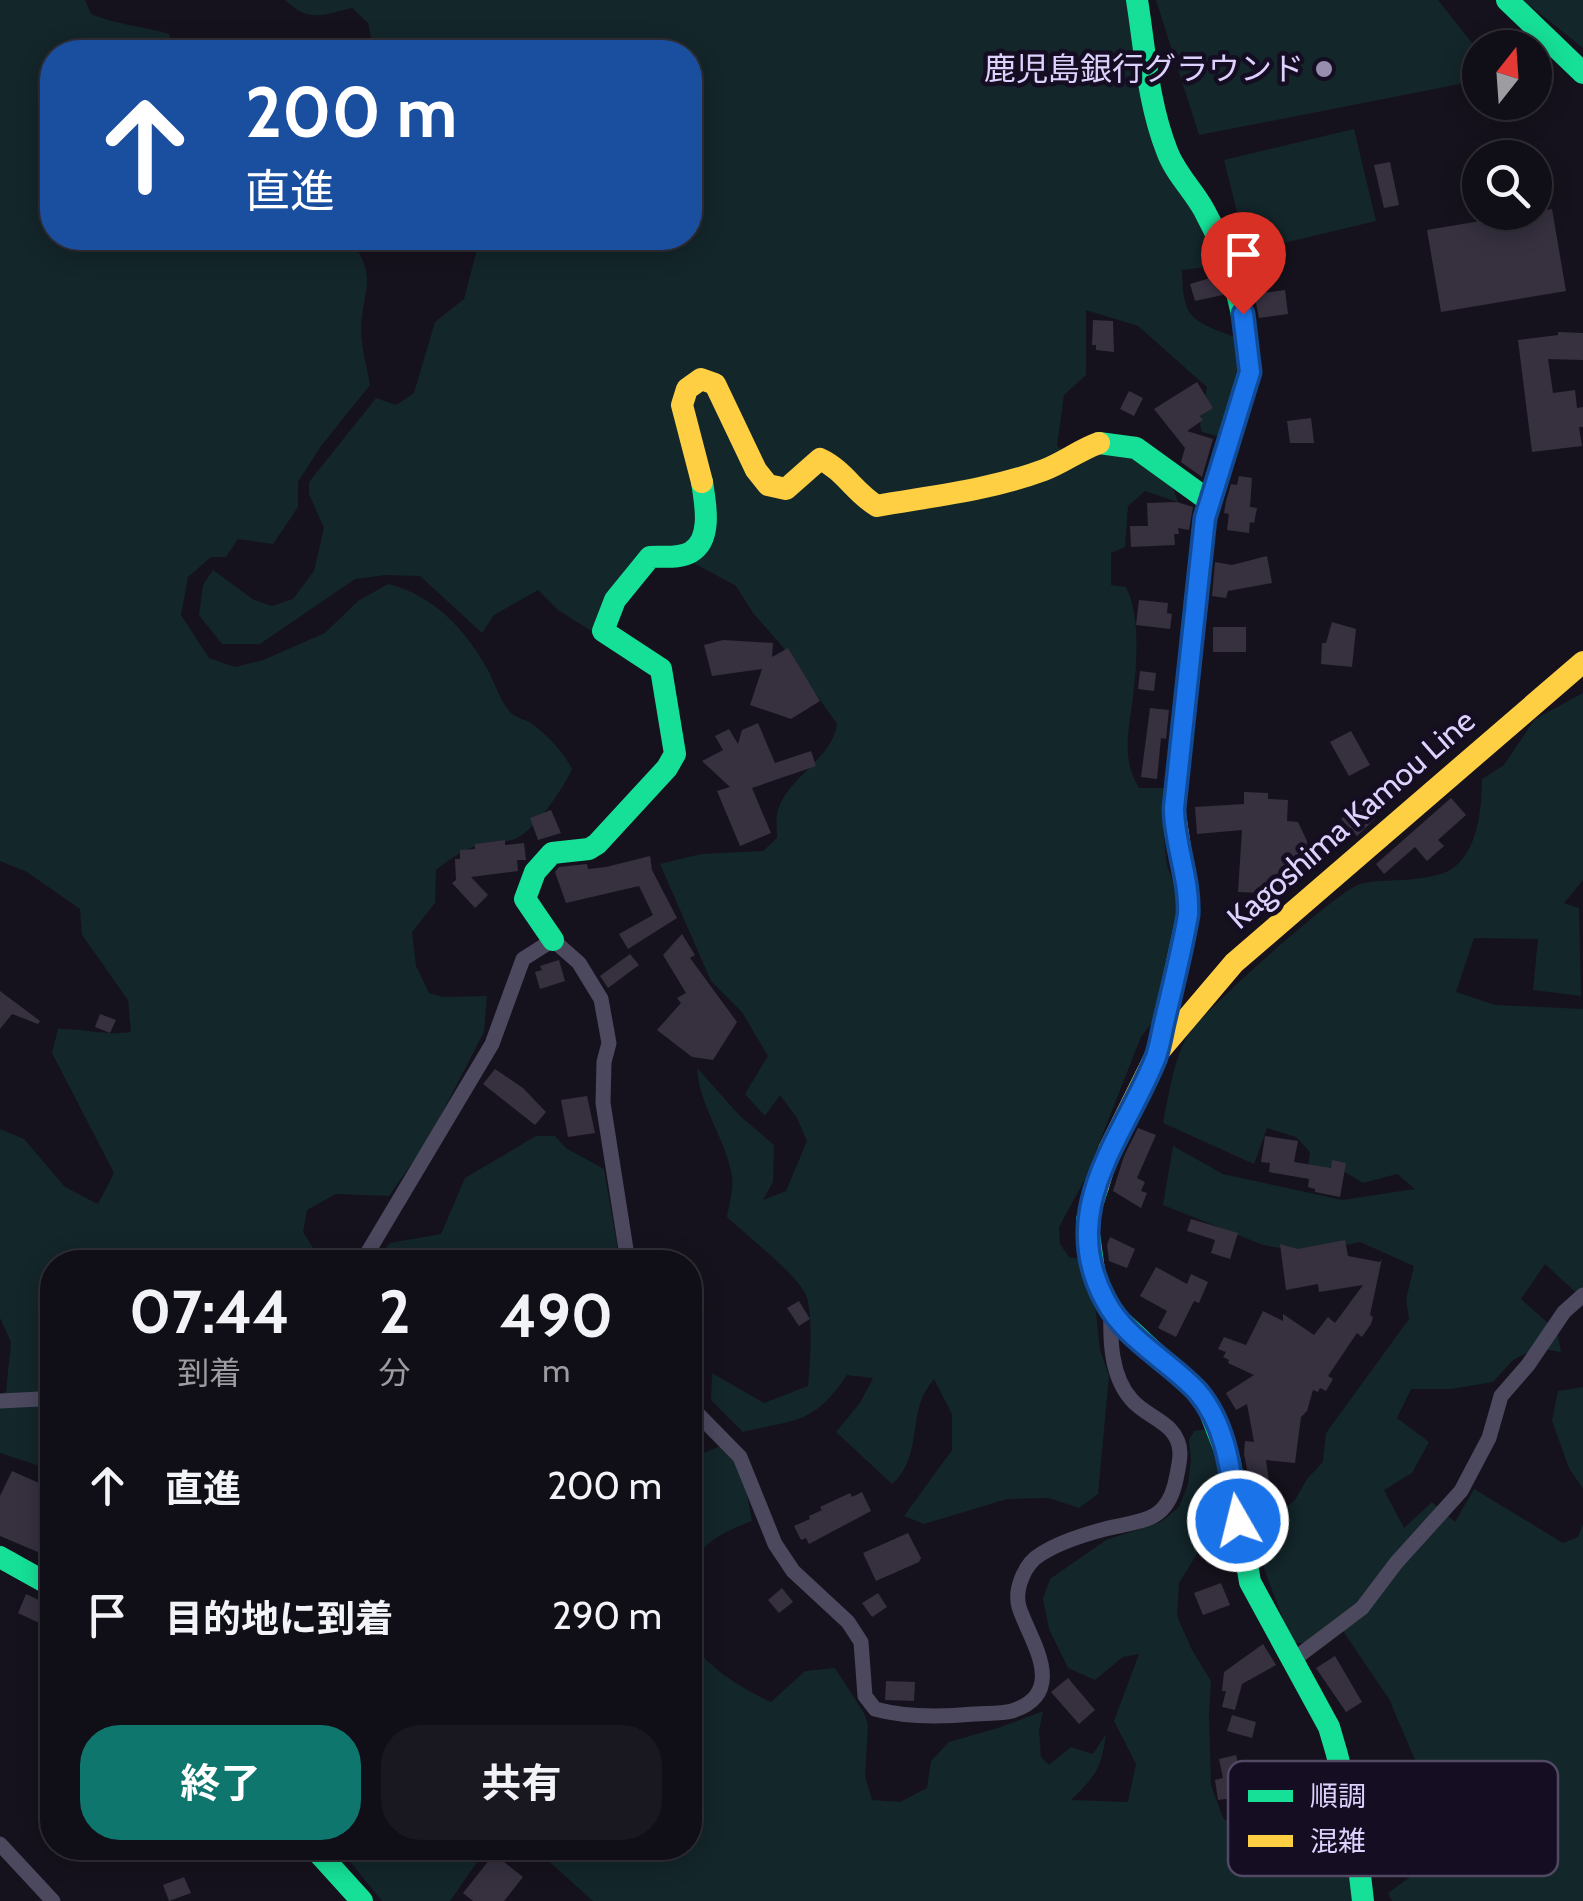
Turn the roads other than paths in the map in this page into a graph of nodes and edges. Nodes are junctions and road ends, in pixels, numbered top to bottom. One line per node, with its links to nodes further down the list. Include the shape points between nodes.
1 (1137, 0): 4 (street, via 1168,157 1232,266 1248,348 1247,386)
2 (1507, 0): 3 (street)
3 (1583, 72)
4 (1208, 500): 6 (street, via 1136,448 1104,442 993,486 877,506 863,500 839,465 820,458 786,489 768,485 756,470 715,384 701,379 690,385 682,396 683,414 706,536 683,556 650,557 619,590 603,630 661,670 675,754 598,844 552,853 535,872 525,899); 7 (street, via 1174,808 1188,915)
5 (1583, 662): 7 (street, Kagoshima Kamou Line, via 1234,963)
6 (553, 940): 8 (street, via 523,959 492,1044); 9 (street, via 580,963 601,998 609,1043 603,1103)
7 (1156, 1055): 11 (street, Kagoshima Kamou Line, via 1109,1150 1087,1220 1095,1278)
8 (369, 1250)
9 (626, 1250)
10 (1583, 1296): 17 (street, via 1501,1396 1490,1438 1462,1491 1362,1608)
11 (1112, 1312): 14 (street, via 1110,1338 1121,1384 1132,1402 1171,1429 1180,1450 1176,1479 1160,1513 1038,1554 1021,1578 1018,1604 1041,1653 1043,1674 1036,1695 1013,1711 908,1716 876,1709 865,1696 861,1642 793,1572 740,1457); 17 (street, Kagoshima Kamou Line, via 1208,1407 1230,1464 1250,1582)
12 (40, 1399): 13 (street)
13 (0, 1401)
14 (702, 1418)
15 (0, 1558): 16 (street)
16 (40, 1578)
17 (1293, 1660): 18 (street, Kagoshima Kamou Line, via 1329,1727)
18 (1339, 1761)
19 (0, 1844): 22 (street)
20 (325, 1860): 23 (street)
21 (1360, 1876): 24 (street, Kagoshima Kamou Line)
22 (54, 1901)
23 (362, 1901)
24 (1363, 1901)

